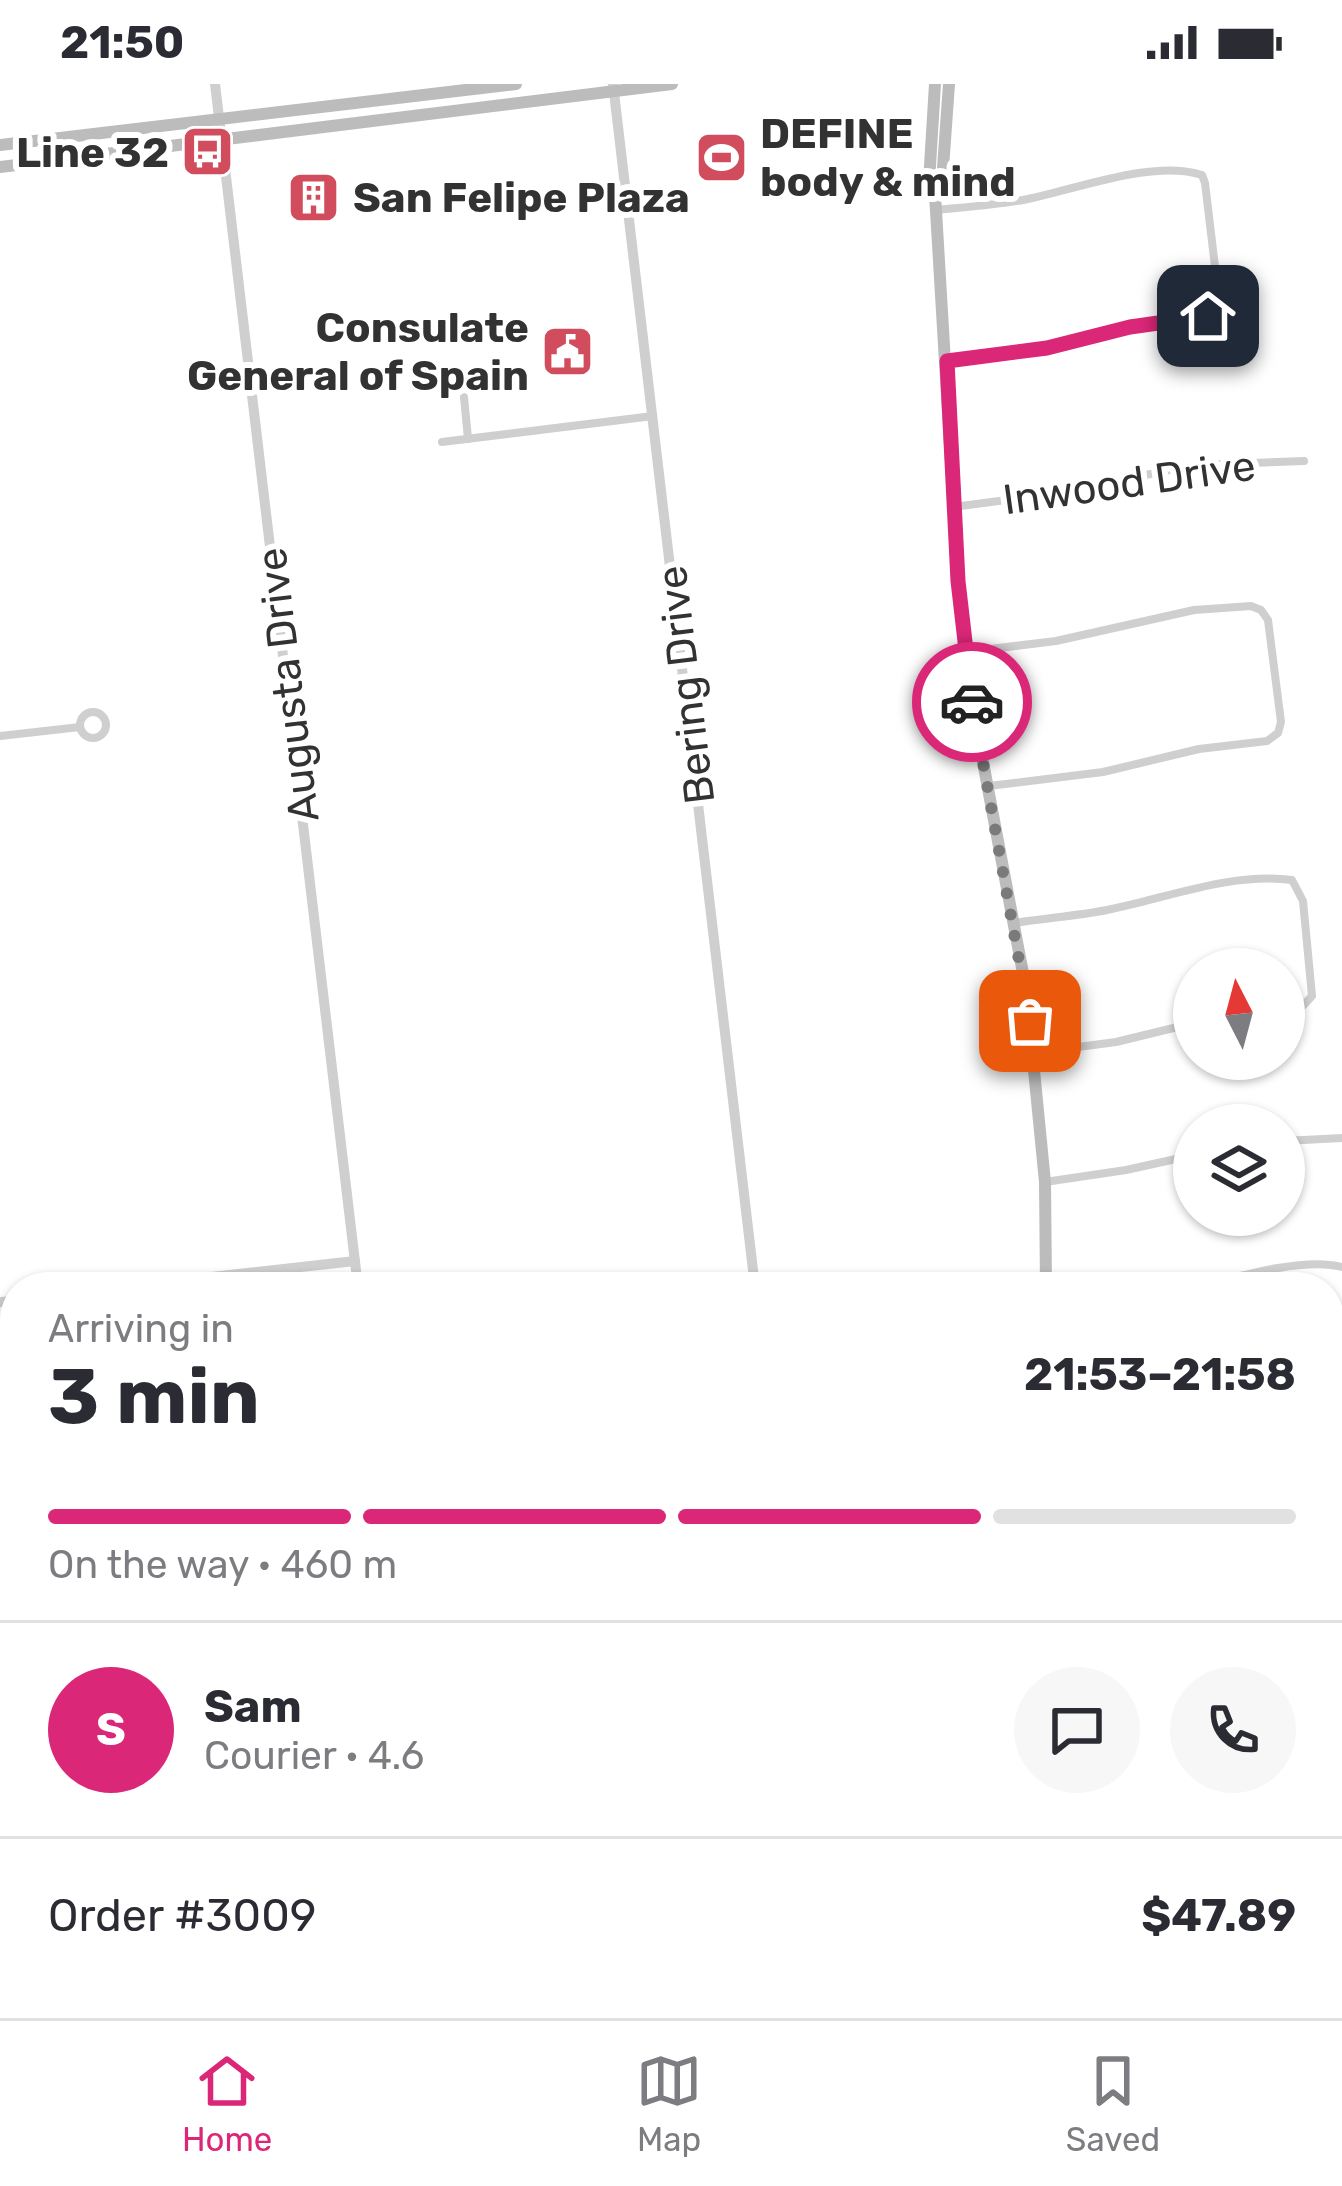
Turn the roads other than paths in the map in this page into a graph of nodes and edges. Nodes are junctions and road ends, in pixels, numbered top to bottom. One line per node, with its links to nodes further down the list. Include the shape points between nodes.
1 (215, 84): 9 (street, Augusta Drive)
2 (516, 84): 7 (main road)
3 (672, 84): 6 (main road)
4 (935, 84): 13 (main road)
5 (949, 84): 13 (main road, via 942,182)
6 (613, 88): 8 (main road); 17 (street, Bering Drive)
7 (390, 99): 8 (main road); 9 (main road)
8 (392, 118): 10 (main road)
9 (219, 119): 10 (street, Augusta Drive); 11 (main road)
10 (221, 138): 12 (main road); 34 (street, Augusta Drive)
11 (0, 146)
12 (0, 167)
13 (934, 194): 14 (main road)
14 (934, 210): 15 (main road); 15 (street, via 1132,176 1202,175 1219,300 1208,316)
15 (947, 361): 21 (main road)
16 (464, 397): 18 (street)
17 (653, 416): 18 (street); 38 (street, Bering Drive)
18 (468, 439): 19 (street)
19 (442, 442)
20 (1304, 461): 21 (street, Inwood Drive, via 1195,465)
21 (953, 507): 22 (main road)
22 (966, 652): 25 (main road); 25 (street, via 1251,606 1268,620 1276,669 1281,722 1267,741)
23 (80, 727): 24 (street)
24 (0, 736)
25 (987, 787): 26 (main road)
26 (1014, 923): 27 (street, via 1292,880 1308,939 1312,996); 29 (main road)
27 (1305, 1004)
28 (1173, 1028): 29 (street)
29 (1034, 1053): 33 (main road)
30 (1342, 1138): 31 (street)
31 (1305, 1140)
32 (1173, 1160): 33 (street)
33 (1045, 1182): 39 (main road)
34 (355, 1261): 36 (street); 37 (street, Augusta Drive)
35 (1342, 1267): 40 (street)
36 (256, 1272)
37 (356, 1272)
38 (753, 1272)
39 (1046, 1272)
40 (1269, 1272)

